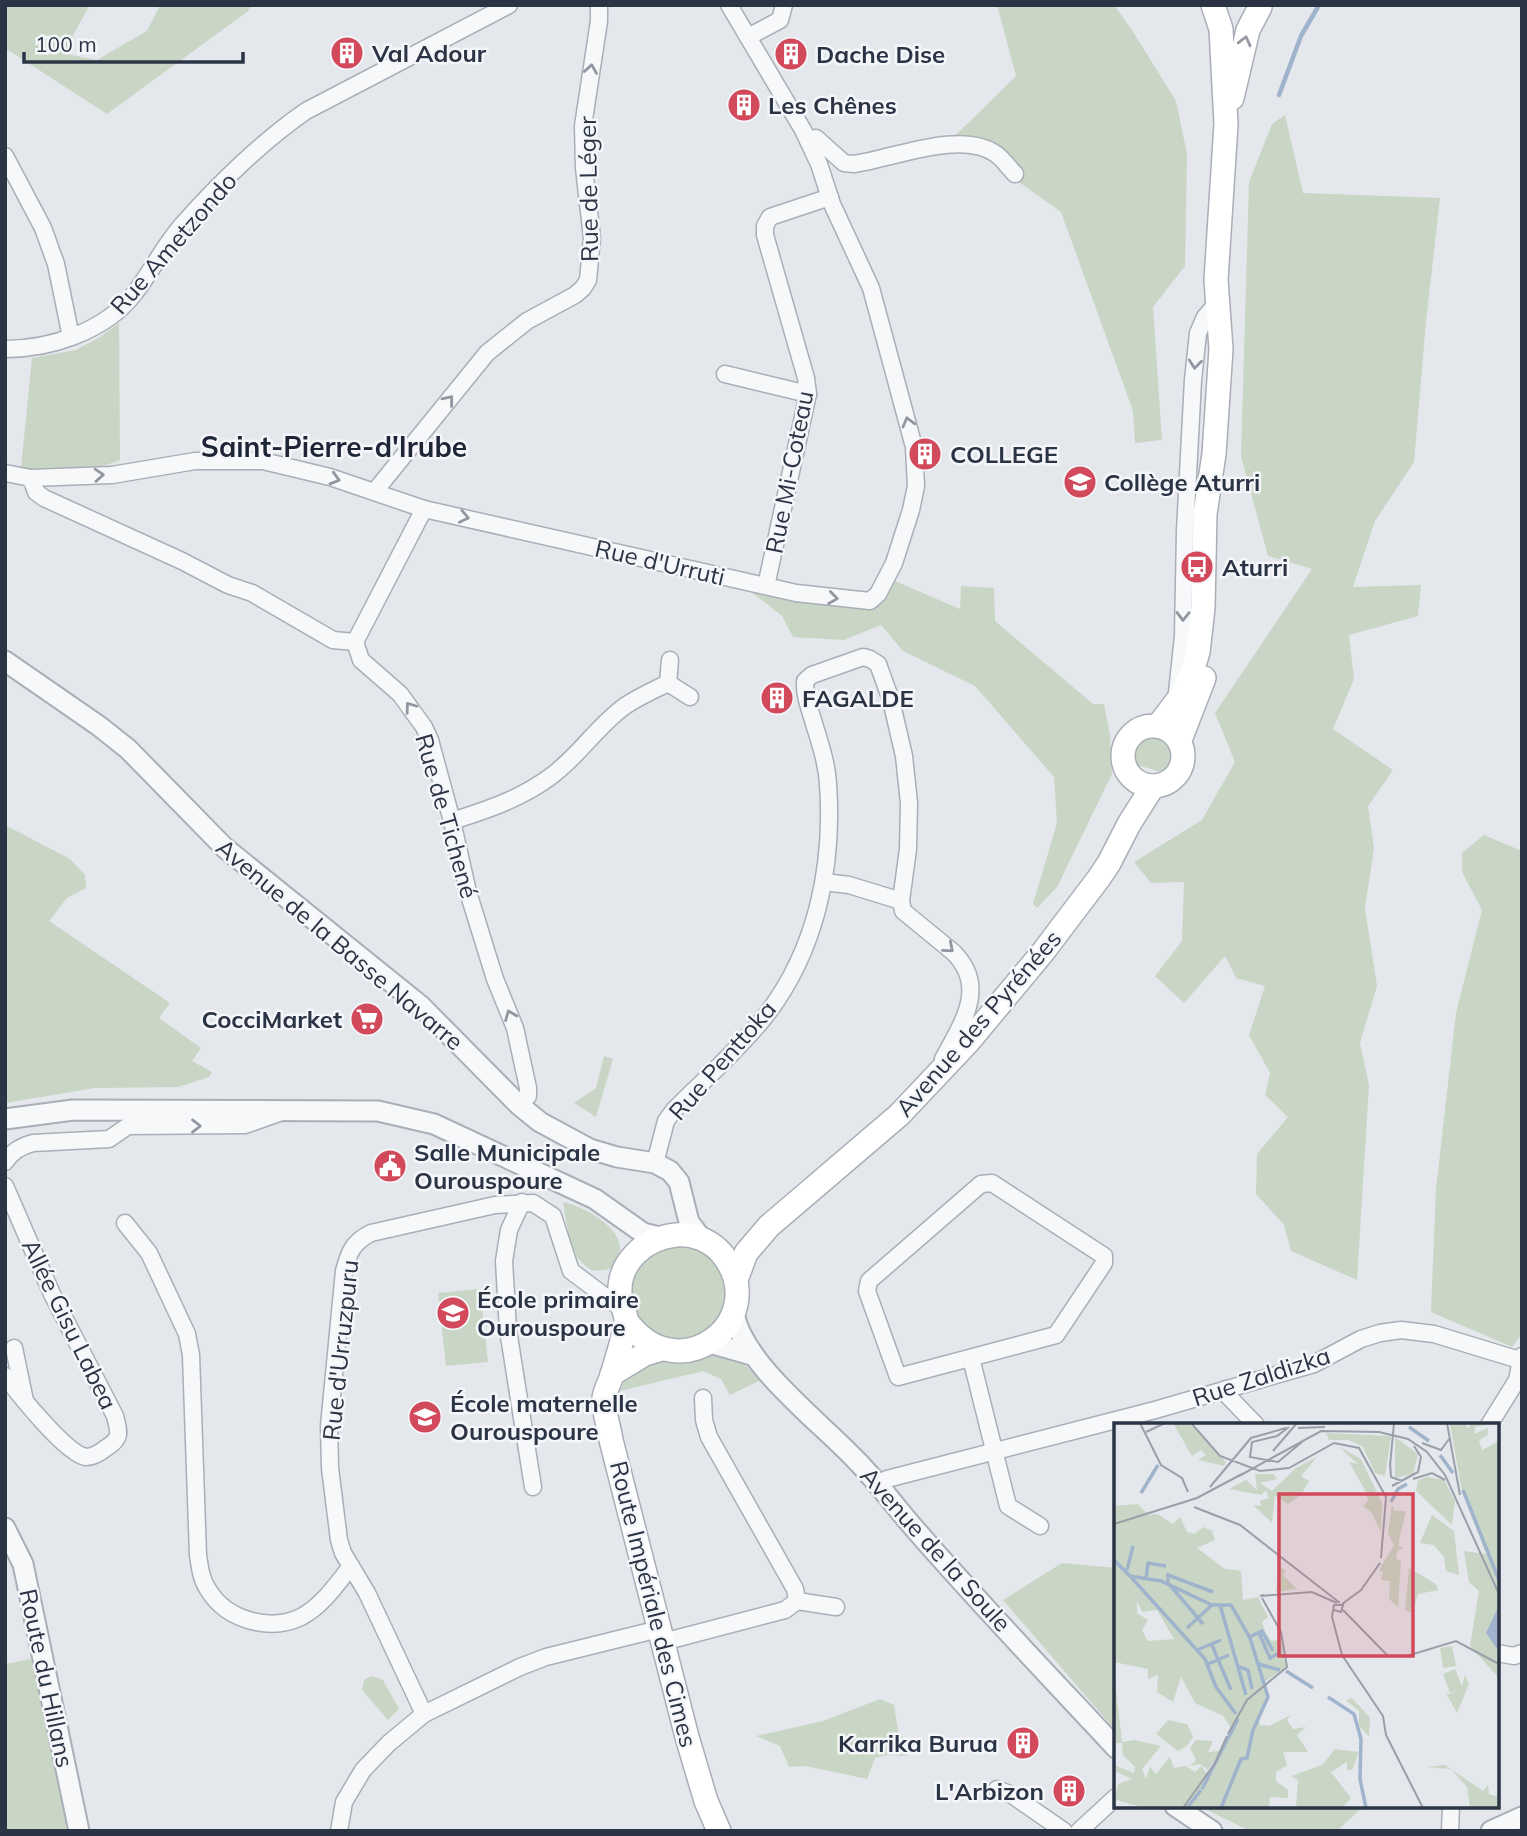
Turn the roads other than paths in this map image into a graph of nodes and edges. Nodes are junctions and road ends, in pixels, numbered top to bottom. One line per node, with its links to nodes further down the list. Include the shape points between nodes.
1 (509, 5): 14 (street, Rue Ametzondo, via 288,124 183,223 116,313)
2 (599, 5): 21 (street, Rue de Léger, one-way to 2, via 487,353 527,321 575,295 588,280 592,238 583,126)
3 (729, 5): 7 (street)
4 (784, 5): 7 (street, via 780,20)
5 (1214, 5): 6 (main road, via 1244,10); 8 (main road, via 1221,29)
6 (1261, 6): 8 (main road, one-way to 6, via 1248,30)
7 (748, 37): 9 (street)
8 (1226, 124): 13 (main road, via 1216,256)
9 (808, 140): 11 (street, via 816,138 844,163 854,164 935,147 979,146 996,154); 12 (street)
10 (5, 156): 14 (street, via 56,264)
11 (1015, 174)
12 (830, 197): 17 (street, Rue Mi-Coteau, via 770,217 765,226); 23 (street, Rue d'Urruti, one-way to 12, via 870,601 894,563 916,486 914,447 871,288)
13 (1218, 302): 18 (main road, via 1221,349); 27 (street, one-way to 27, via 1198,333 1183,636)
14 (71, 337): 15 (street, Rue Ametzondo, via 28,349)
15 (5, 349)
16 (725, 374): 17 (street)
17 (808, 394): 23 (street, Rue Mi-Coteau)
18 (1214, 454): 27 (main road, via 1205,514 1198,652); 29 (main road, via 1219,492 1214,630 1203,683)
19 (5, 473): 20 (street)
20 (31, 478): 21 (street, Rue d'Urruti, one-way to 21, via 112,475 195,461 263,461); 24 (street, via 44,498 252,593 333,640)
21 (375, 491): 22 (street, Rue d'Urruti)
22 (424, 509): 23 (street, Rue d'Urruti, one-way to 23); 24 (street)
23 (766, 586)
24 (357, 644): 32 (street, Rue de Tichené, one-way to 24, via 424,727 400,694 361,660)
25 (7, 665): 37 (street, Avenue de la Basse Navarre, via 128,749 225,848 421,1006)
26 (690, 697): 32 (street, via 668,669 538,785 517,798)
27 (1175, 704): 28 (main road)
28 (1157, 726): 29 (main road); 30 (main road, via 1143,727 1127,740 1123,759)
29 (1180, 740): 31 (main road, via 1181,769 1169,782)
30 (1131, 776): 31 (main road); 33 (main road, Avenue des Pyrénées)
31 (1153, 786): 33 (main road, Avenue des Pyrénées)
32 (452, 821): 37 (street, Rue de Tichené, one-way to 32, via 528,1096 515,1028 468,892)
33 (1129, 824): 36 (main road, Avenue des Pyrénées, via 1110,863 1043,952)
34 (824, 882): 35 (street); 35 (street, Rue Penttoka, via 828,780 805,681 863,657 878,664 904,756 909,803); 43 (street, Rue Penttoka, via 815,918 786,986 735,1050 674,1110 666,1121)
35 (901, 901): 36 (street, one-way to 36, via 904,911 961,959 970,985 970,1008)
36 (930, 1085): 49 (main road, Avenue des Pyrénées)
37 (519, 1105): 43 (street, Avenue de la Basse Navarre, via 590,1149)
38 (120, 1109): 39 (street); 40 (street); 41 (street, via 107,1124)
39 (287, 1110): 41 (street, one-way to 39, via 128,1126 245,1125); 47 (street, via 378,1111 433,1124 596,1199)
40 (5, 1119)
41 (101, 1141): 42 (street, via 33,1143 22,1146)
42 (5, 1162)
43 (655, 1163): 45 (street, via 679,1182)
44 (5, 1186): 67 (street, Allée Gisu Labea, via 52,1294 115,1416 119,1432 115,1443 87,1457 78,1453)
45 (683, 1199): 50 (street); 51 (street, via 689,1222)
46 (523, 1202): 53 (street, via 552,1216 566,1261); 72 (street, via 509,1230 504,1261 508,1330); 75 (street, Rue d'Urruzpuru, via 372,1233 354,1244 348,1254 329,1453 339,1539)
47 (622, 1220): 50 (street, via 643,1233); 52 (street)
48 (124, 1223): 75 (street, via 149,1253 187,1334 198,1555 209,1592 238,1617 284,1623 314,1608)
49 (769, 1226): 51 (main road, Avenue des Pyrénées); 54 (main road, Avenue des Pyrénées, via 747,1253)
50 (661, 1237): 51 (main road, via 682,1234); 52 (main road, via 644,1245)
51 (710, 1244): 54 (main road, via 730,1264)
52 (626, 1267): 53 (street, via 598,1282); 56 (main road, via 619,1293)
53 (580, 1278): 56 (street)
54 (736, 1280): 55 (main road)
55 (734, 1313): 57 (main road); 60 (street, Avenue de la Soule)
56 (624, 1314): 59 (main road, via 635,1332); 63 (main road, Route Impériale des Cimes)
57 (710, 1343): 59 (main road, via 678,1352); 60 (street, Avenue de la Soule)
58 (14, 1348): 67 (street)
59 (662, 1349): 63 (main road)
60 (752, 1355): 71 (street, Avenue de la Soule)
61 (971, 1358): 61 (street, via 1056,1335 1104,1263 1104,1256 992,1183 981,1184 869,1281 867,1291 898,1377); 70 (street)
62 (1521, 1361): 65 (street, Rue Zaldizka, via 1434,1334 1401,1330 1361,1339 1314,1364); 69 (street, via 1517,1380)
63 (612, 1374): 78 (main road, Route Impériale des Cimes, via 604,1397 606,1415)
64 (5, 1376): 67 (street, Allée Gisu Labea)
65 (1226, 1389): 68 (street); 70 (street, Rue Zaldizka)
66 (703, 1398): 76 (street, via 709,1437 795,1589)
67 (26, 1403)
68 (1253, 1423)
69 (1490, 1423)
70 (994, 1452): 71 (street, Rue Zaldizka, via 887,1479); 73 (street, via 1008,1506)
71 (879, 1485): 82 (street, Avenue de la Soule)
72 (533, 1487)
73 (1040, 1526)
74 (5, 1528): 88 (street, Route du Hillans, via 23,1564)
75 (351, 1566): 81 (street, Rue d'Urruzpuru)
76 (797, 1601): 77 (street); 78 (street, via 785,1610)
77 (836, 1608)
78 (661, 1636): 81 (street, via 546,1657); 90 (main road, Route Impériale des Cimes, via 706,1801)
79 (1499, 1653): 80 (street)
80 (1522, 1653)
81 (424, 1714): 89 (street, via 363,1770 344,1802)
82 (1114, 1746)
83 (997, 1788): 91 (street)
84 (1114, 1799): 92 (street)
85 (1178, 1808): 93 (street)
86 (1451, 1808): 94 (street)
87 (1522, 1817): 95 (street)
88 (79, 1831)
89 (339, 1831)
90 (719, 1831)
91 (1064, 1831)
92 (1079, 1831)
93 (1212, 1831)
94 (1450, 1831)
95 (1491, 1831)

